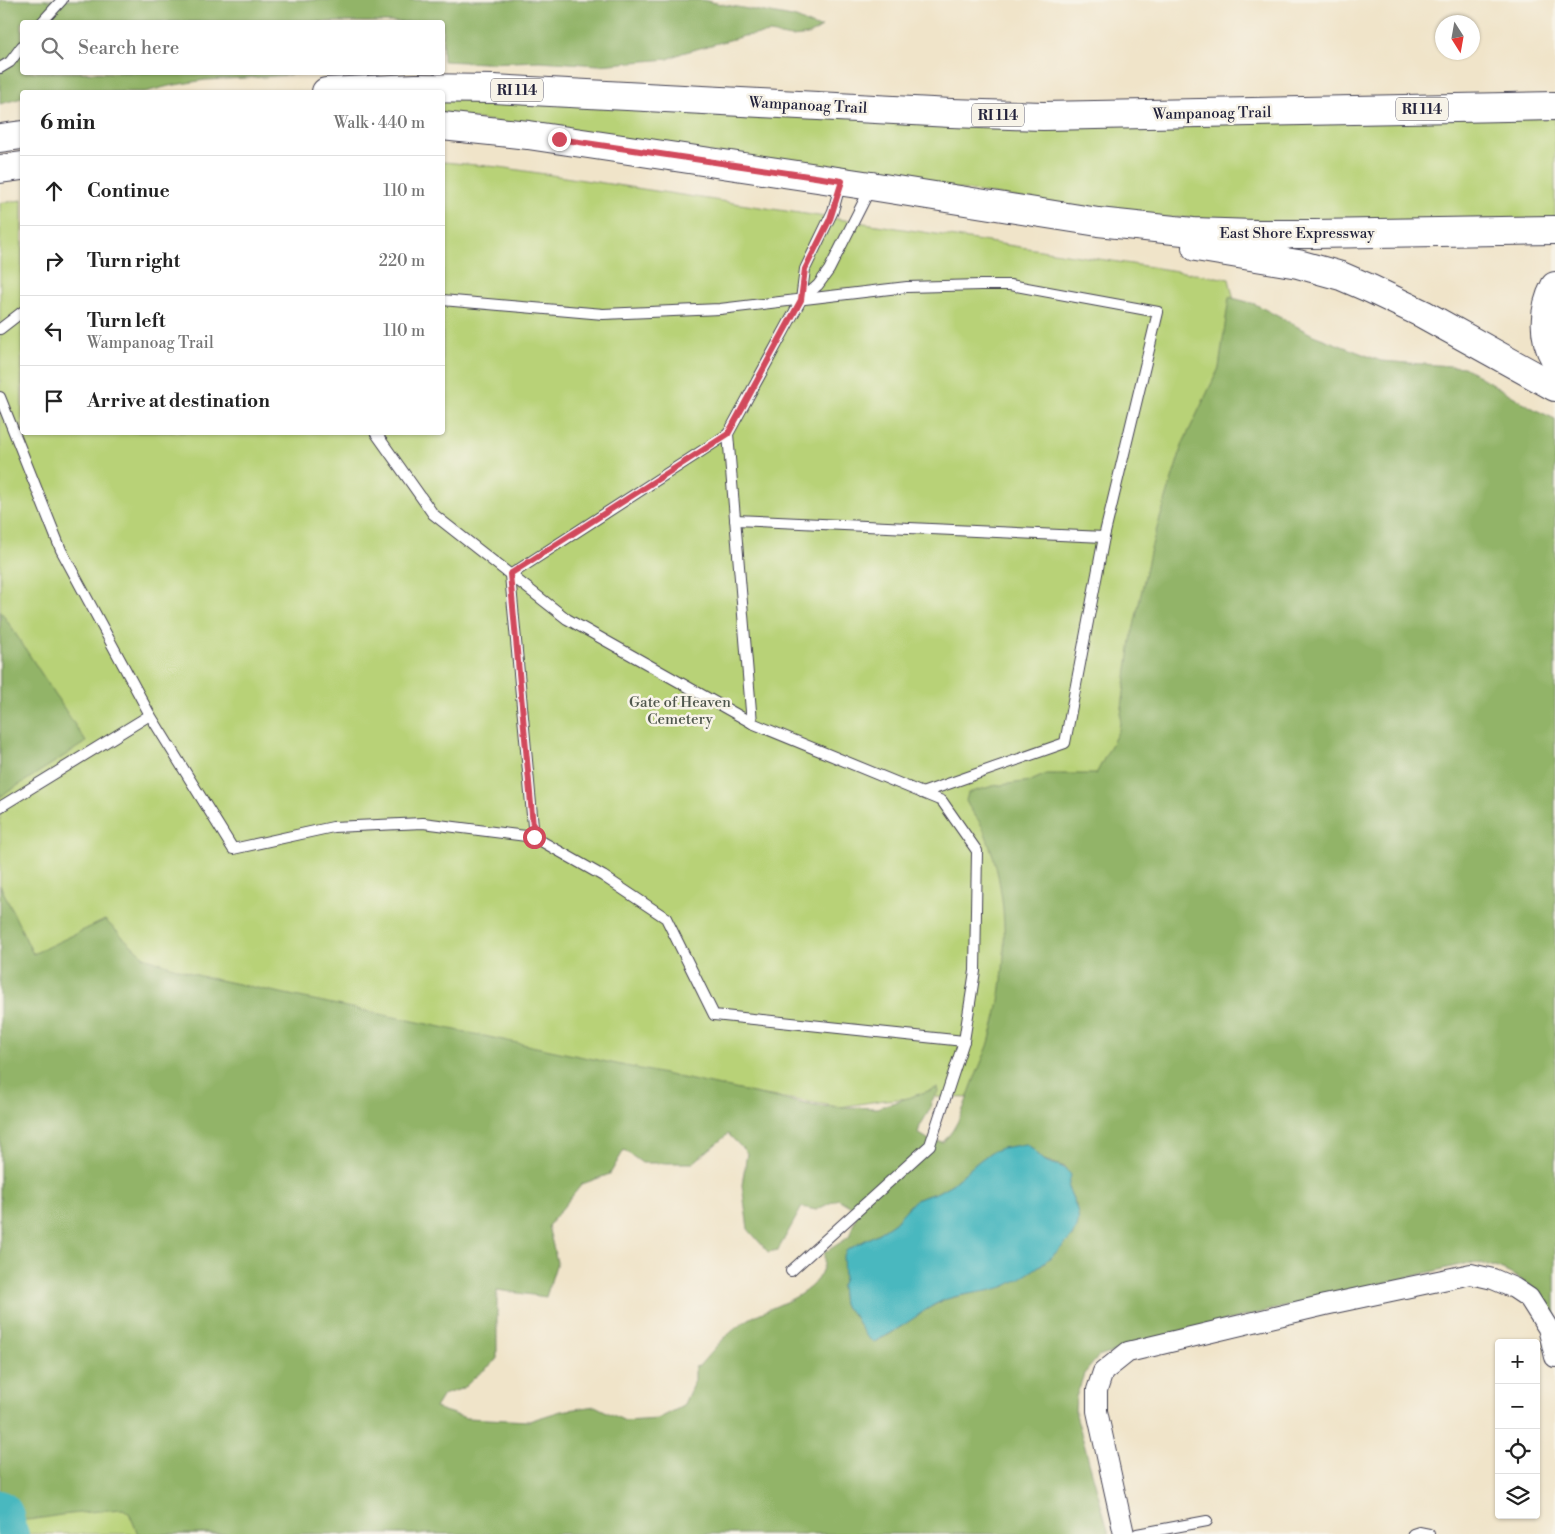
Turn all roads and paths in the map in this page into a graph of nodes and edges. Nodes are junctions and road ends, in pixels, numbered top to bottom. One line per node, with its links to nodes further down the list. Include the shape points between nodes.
1 (62, 0): 2 (lane)
2 (44, 20)
3 (20, 49): 4 (lane, via 10,62)
4 (0, 68)
5 (368, 90): 8 (main road, Wampanoag Trail / RI 114, via 494,89 1012,115)
6 (1555, 90): 8 (main road, via 1408,96)
7 (1555, 106): 8 (main road, RI 114)
8 (1289, 111)
9 (445, 126): 14 (main road, via 544,137)
10 (20, 135): 11 (main road)
11 (0, 138)
12 (20, 166): 13 (main road)
13 (0, 169)
14 (842, 181): 15 (main road); 20 (lane, via 830,219 805,269)
15 (871, 186): 16 (main road); 20 (lane, via 829,270)
16 (1041, 213): 17 (main road, East Shore Expressway, via 1139,227 1224,233); 24 (main road, via 1173,242 1298,264 1341,276 1416,311)
17 (1555, 230)
18 (1555, 286): 23 (main road, via 1548,304 1546,326 1549,348)
19 (445, 300): 20 (lane, via 603,314 720,309)
20 (801, 300): 26 (lane); 29 (lane, via 907,287 1010,285 1158,312)
21 (20, 314): 22 (lane)
22 (0, 329)
23 (1555, 359)
24 (1555, 388)
25 (0, 397): 31 (lane, via 61,550)
26 (728, 434): 28 (lane); 30 (lane)
27 (377, 435): 30 (lane, via 433,514)
28 (735, 520): 29 (lane); 32 (lane)
29 (1104, 537): 33 (lane, via 1065,743)
30 (510, 574): 32 (lane, via 567,619); 35 (lane)
31 (150, 716): 34 (lane); 35 (lane, via 233,848 333,827 423,823)
32 (752, 723): 33 (lane)
33 (922, 793): 36 (lane, via 942,801 977,851 975,971)
34 (0, 807)
35 (534, 837): 36 (lane, via 603,876 666,918 714,1015)
36 (964, 1041): 37 (lane, via 930,1145)
37 (791, 1271)
38 (1555, 1357): 40 (street, via 1548,1328 1529,1298 1493,1279 1471,1274 1128,1352 1103,1372 1097,1390 1098,1410)
39 (1207, 1521): 41 (lane)
40 (1124, 1534)
41 (1137, 1534)
42 (1413, 1534): 43 (lane)
43 (1429, 1534)

